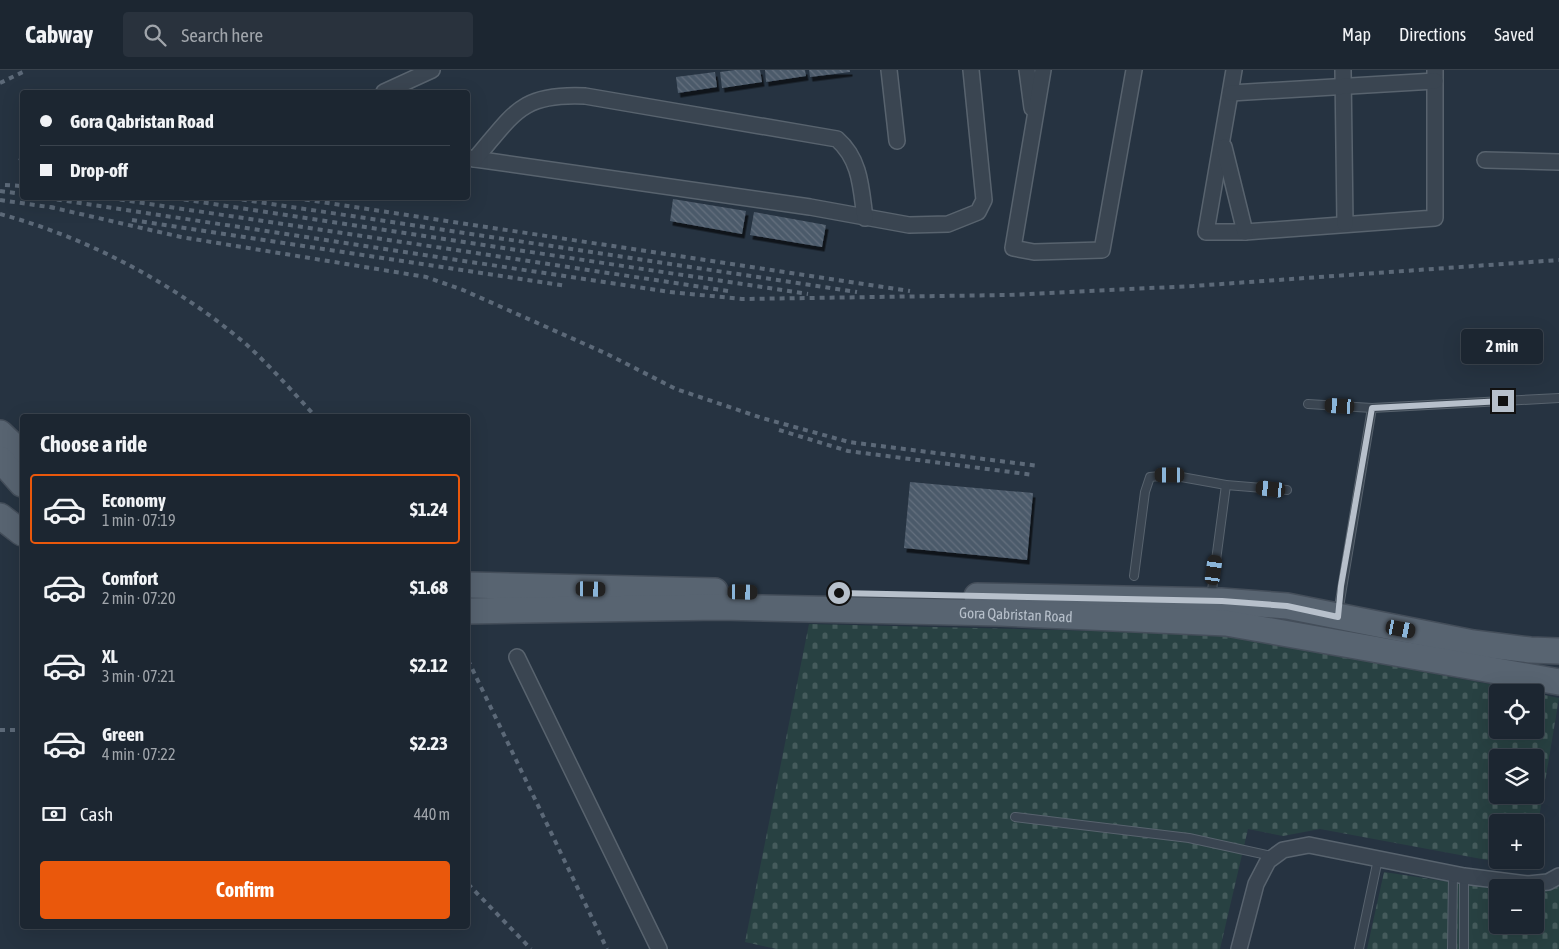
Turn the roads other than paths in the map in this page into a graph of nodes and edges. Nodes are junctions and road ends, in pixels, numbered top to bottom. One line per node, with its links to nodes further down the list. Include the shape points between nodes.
1 (432, 70): 10 (street)
2 (889, 70): 13 (street)
3 (971, 70): 18 (street, via 984,200 978,212 948,224 933,226)
4 (1027, 70): 12 (street)
5 (1043, 70): 12 (street)
6 (1134, 70): 12 (street, via 1102,250 1034,252 1013,248)
7 (1234, 70): 11 (street)
8 (1435, 75): 9 (street); 19 (street, via 1435,218)
9 (1343, 78): 11 (street); 19 (street)
10 (388, 90)
11 (1231, 93): 14 (street)
12 (1034, 127)
13 (897, 141)
14 (1223, 143): 20 (street); 20 (street, via 1206,232)
15 (471, 158): 18 (street); 18 (street, via 516,111 530,102 557,96 585,96 837,140 848,150 854,162)
16 (1486, 160): 17 (street)
17 (1559, 162)
18 (865, 218)
19 (1345, 224): 20 (street)
20 (1245, 232)
21 (1559, 398): 23 (lane)
22 (1308, 404): 23 (lane)
23 (1372, 408): 38 (lane)
24 (0, 416): 26 (main road)
25 (0, 433): 27 (main road)
26 (20, 434)
27 (20, 452)
28 (0, 459): 29 (main road)
29 (20, 482)
30 (1226, 484): 31 (lane); 34 (lane, via 1170,475 1150,477 1145,492); 36 (lane)
31 (1287, 490)
32 (0, 516): 33 (main road)
33 (20, 531)
34 (1134, 576)
35 (470, 585): 36 (main road, Gora Qabristan Road)
36 (1210, 600): 38 (main road, Gora Qabristan Road, via 1287,606)
37 (470, 611): 41 (main road, Gora Qabristan Road, via 720,607 1000,613 1226,623)
38 (1338, 617): 39 (main road, Gora Qabristan Road, via 1473,643)
39 (1558, 650)
40 (517, 657): 47 (street)
41 (1559, 682)
42 (1015, 817): 43 (lane, via 1189,838)
43 (1274, 857): 44 (street, via 1284,850 1309,845); 48 (street, via 1268,861 1256,884)
44 (1378, 859): 45 (street); 49 (lane)
45 (1459, 875): 46 (street, via 1528,884 1548,882); 50 (lane); 51 (lane)
46 (1559, 876)
47 (659, 949)
48 (1239, 949)
49 (1359, 949)
50 (1452, 949)
51 (1464, 949)

